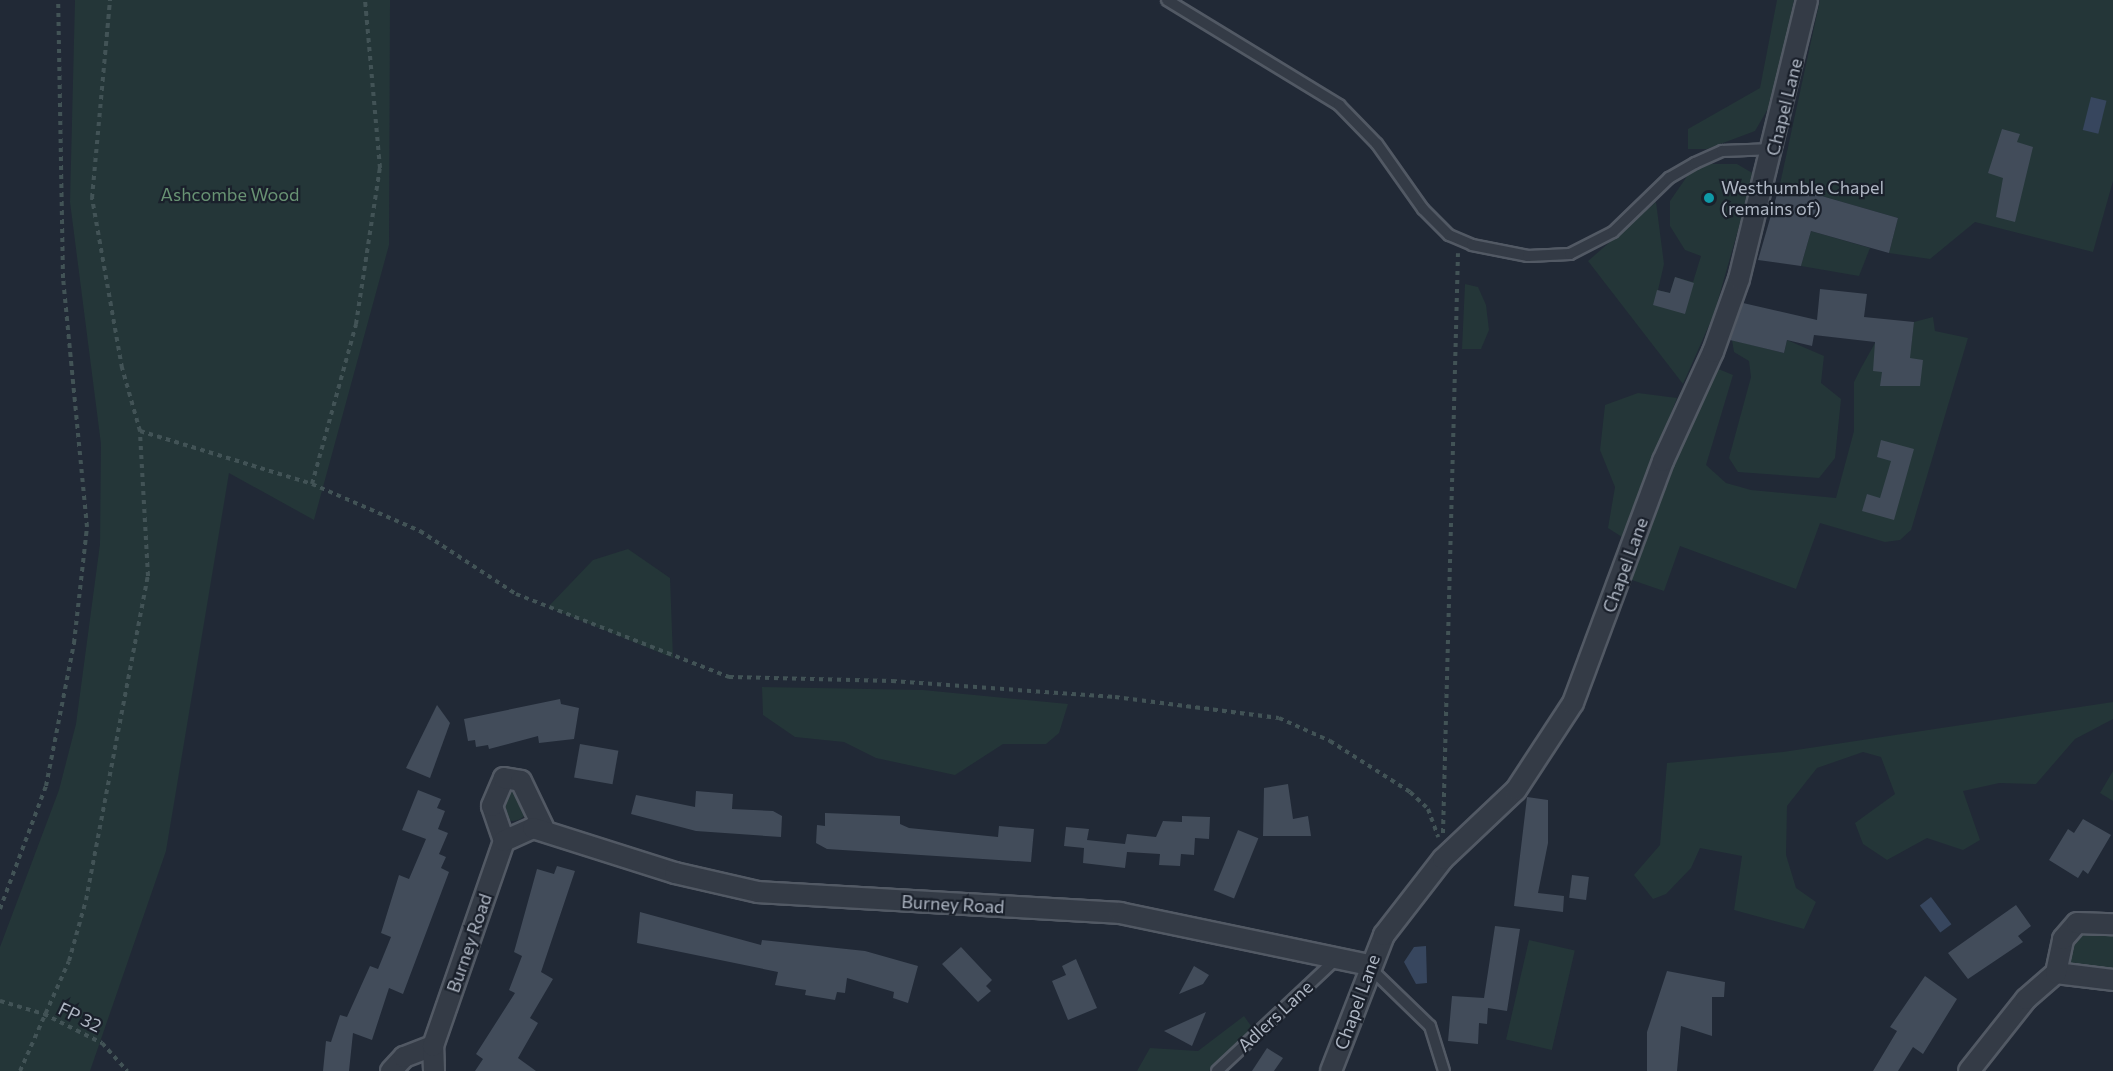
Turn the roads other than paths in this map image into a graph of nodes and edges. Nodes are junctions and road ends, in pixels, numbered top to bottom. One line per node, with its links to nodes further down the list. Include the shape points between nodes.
1 (1167, 0): 3 (lane, via 1339,105 1377,144 1422,209 1459,240 1528,256 1570,254 1613,232 1669,178 1695,163 1722,151)
2 (1807, 0): 3 (street, Chapel Lane)
3 (1774, 148): 8 (street, Chapel Lane, via 1713,352 1663,461 1574,703 1516,790 1443,859 1384,935)
4 (543, 827): 5 (street); 5 (street, via 521,781 504,778 492,806); 7 (street, Burney Road, via 675,873 758,892 1120,913)
5 (504, 841): 11 (street, Burney Road)
6 (2113, 924): 9 (street, via 2078,923 2063,939)
7 (1333, 962): 8 (street, Burney Road); 14 (lane, Adlers Lane)
8 (1368, 965): 15 (street, Chapel Lane); 16 (lane, via 1430,1026)
9 (2056, 973): 10 (street); 17 (street, via 2026,999)
10 (2113, 980)
11 (433, 1046): 12 (street, via 404,1057); 13 (street, Burney Road)
12 (391, 1071)
13 (434, 1071)
14 (1217, 1071)
15 (1331, 1071)
16 (1444, 1071)
17 (1969, 1071)

